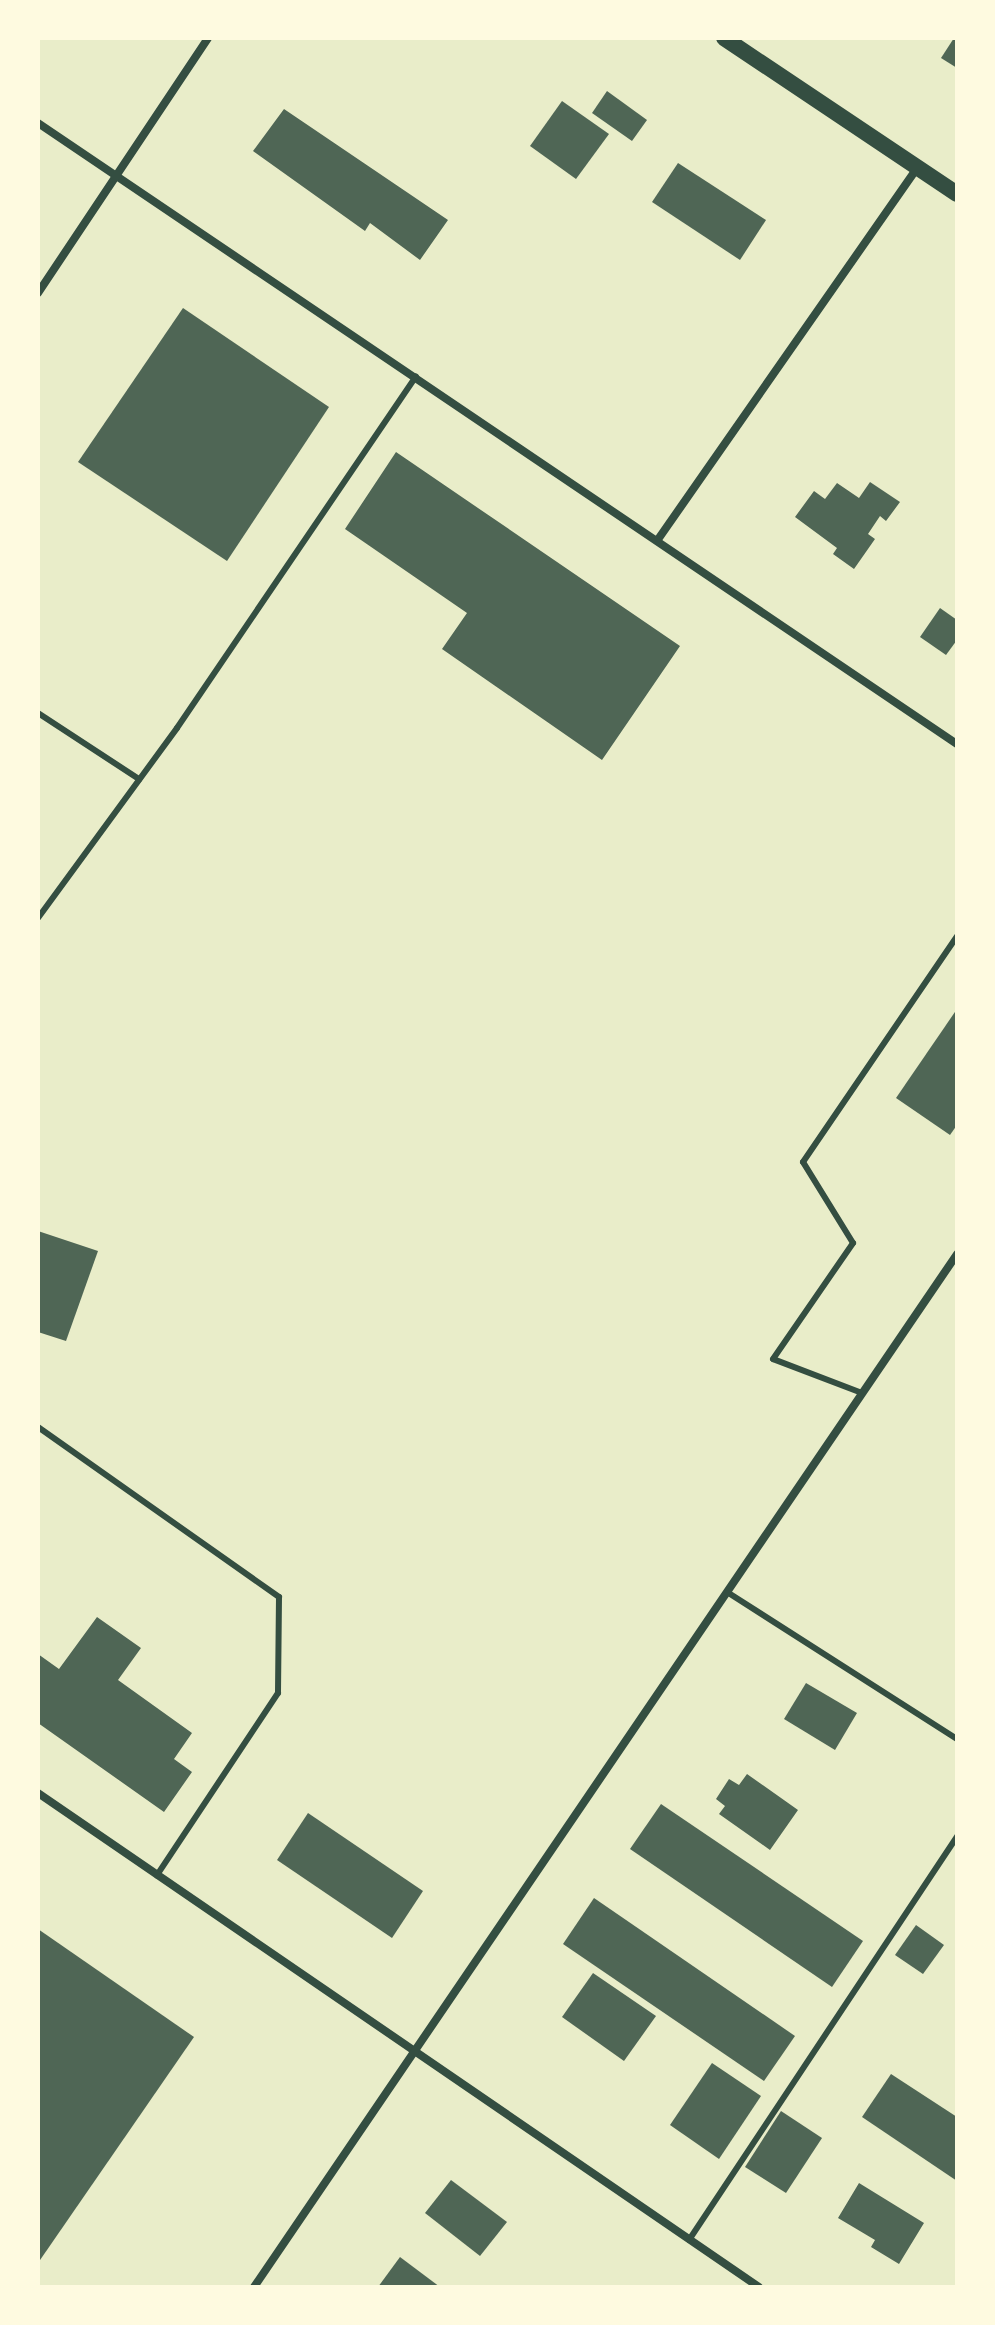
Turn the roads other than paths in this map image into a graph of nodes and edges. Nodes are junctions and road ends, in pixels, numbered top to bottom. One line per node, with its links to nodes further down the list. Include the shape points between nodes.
1 (208, 38): 5 (street)
2 (724, 38): 4 (main road)
3 (38, 123): 5 (street)
4 (917, 167): 6 (main road); 9 (street)
5 (116, 176): 7 (street); 8 (street)
6 (957, 194)
7 (38, 293)
8 (416, 376): 9 (street); 12 (lane)
9 (659, 538): 11 (street)
10 (38, 713): 12 (lane)
11 (957, 744)
12 (139, 779): 13 (lane)
13 (38, 918)
14 (957, 936): 16 (lane, via 803,1162 853,1243 773,1359)
15 (957, 1254): 16 (street)
16 (862, 1393): 18 (street)
17 (38, 1427): 22 (lane, via 279,1597 278,1693)
18 (727, 1592): 19 (lane); 23 (street)
19 (957, 1739)
20 (38, 1793): 22 (street)
21 (957, 1836): 24 (lane)
22 (157, 1875): 23 (street)
23 (413, 2051): 24 (street); 25 (street)
24 (689, 2240): 26 (street)
25 (254, 2287)
26 (759, 2287)

